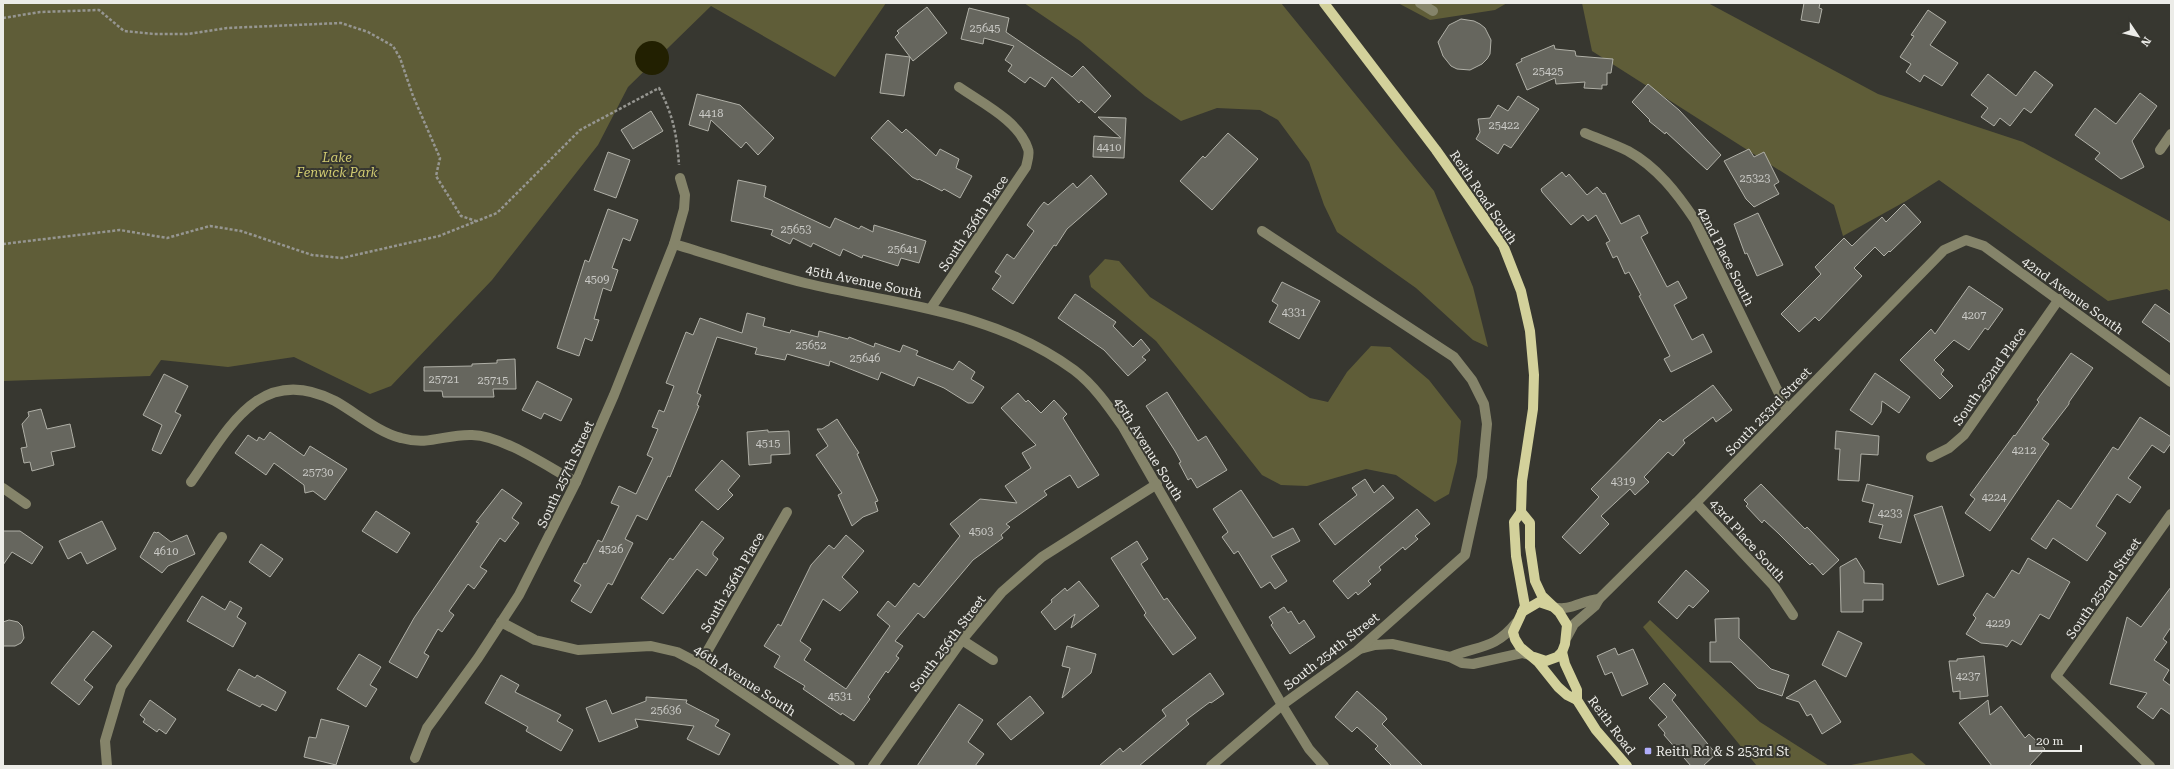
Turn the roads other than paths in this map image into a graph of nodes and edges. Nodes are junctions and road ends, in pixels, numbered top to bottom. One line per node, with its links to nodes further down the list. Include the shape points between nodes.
1 (1324, 3): 24 (main road, Reith Road South, via 1436,150 1503,245 1521,290 1530,331 1534,375 1533,409 1522,481)
2 (1420, 3): 3 (street)
3 (1433, 11)
4 (959, 87): 13 (street, South 256th Place, via 1007,120 1029,150 1026,167)
5 (1585, 132): 15 (street, 42nd Place South, via 1640,159 1683,201 1695,220)
6 (2171, 134): 7 (street)
7 (2160, 150)
8 (680, 178): 11 (street, South 257th Street, via 685,195)
9 (1262, 231): 35 (street, South 254th Street, via 1454,357 1472,380 1484,404 1488,424 1482,477 1465,555)
10 (1956, 243): 12 (street, 42nd Avenue South, via 1966,240 1976,242); 15 (street, South 253rd Street, via 1944,250)
11 (674, 244): 13 (street, 45th Avenue South, via 804,282); 18 (street, South 257th Street, via 614,395)
12 (2059, 299): 14 (street, 42nd Avenue South); 16 (street, South 252nd Place, via 1964,435 1950,448)
13 (931, 308): 19 (street, 45th Avenue South, via 986,324 1034,344 1075,371 1101,397 1123,428)
14 (2171, 382)
15 (1787, 410): 21 (street, South 253rd Street)
16 (1931, 457)
17 (191, 482): 18 (street, via 237,417 248,407 278,390 309,390 334,401 398,438 418,442 472,435 488,437 505,443)
18 (576, 482): 31 (street, South 257th Street, via 535,566)
19 (1156, 484): 34 (street, South 256th Street, via 1042,557 1002,592); 42 (street, 45th Avenue South)
20 (3, 488): 22 (street)
21 (1696, 503): 27 (street, South 253rd Street); 30 (street, 43rd Place South, via 1773,584)
22 (26, 504)
23 (787, 512): 40 (street, South 256th Place)
24 (1521, 512): 28 (main road, via 1530,523 1530,547 1535,582 1542,596); 29 (main road, Reith Road South, via 1514,522 1514,535 1524,595 1525,606)
25 (2171, 514): 50 (street, South 252nd Street, via 2056,676)
26 (222, 537): 44 (street, via 121,687 105,741)
27 (1598, 599): 28 (street, via 1591,599 1566,609); 33 (street, South 253rd Street, via 1595,606 1574,624)
28 (1553, 606): 29 (main road, via 1539,602); 33 (main road, via 1567,626)
29 (1522, 612): 32 (main road, Reith Road South)
30 (1793, 615)
31 (502, 622): 40 (street, 46th Avenue South, via 535,640 578,650 651,646 678,652); 43 (street, South 257th Street, via 427,728)
32 (1516, 623): 37 (main road, via 1513,632 1515,640); 38 (street, via 1494,644)
33 (1567, 637): 36 (main road)
34 (962, 640): 39 (street); 46 (street, South 256th Street)
35 (1357, 650): 38 (street, via 1392,644); 42 (street, South 254th Street)
36 (1562, 652): 37 (main road, via 1546,661); 41 (main road, Reith Road, via 1578,690)
37 (1530, 655): 38 (street, via 1522,653 1473,664 1462,663); 41 (main road, Reith Road, via 1558,687)
38 (1450, 657)
39 (993, 660)
40 (700, 664): 45 (street, 46th Avenue South)
41 (1578, 700): 49 (main road, Reith Road, via 1596,730)
42 (1282, 705): 47 (street, South 254th Street); 48 (street, 45th Avenue South, via 1309,749)
43 (415, 758)
44 (107, 766)
45 (850, 766)
46 (873, 766)
47 (1211, 766)
48 (1324, 766)
49 (1627, 766)
50 (2150, 766)

